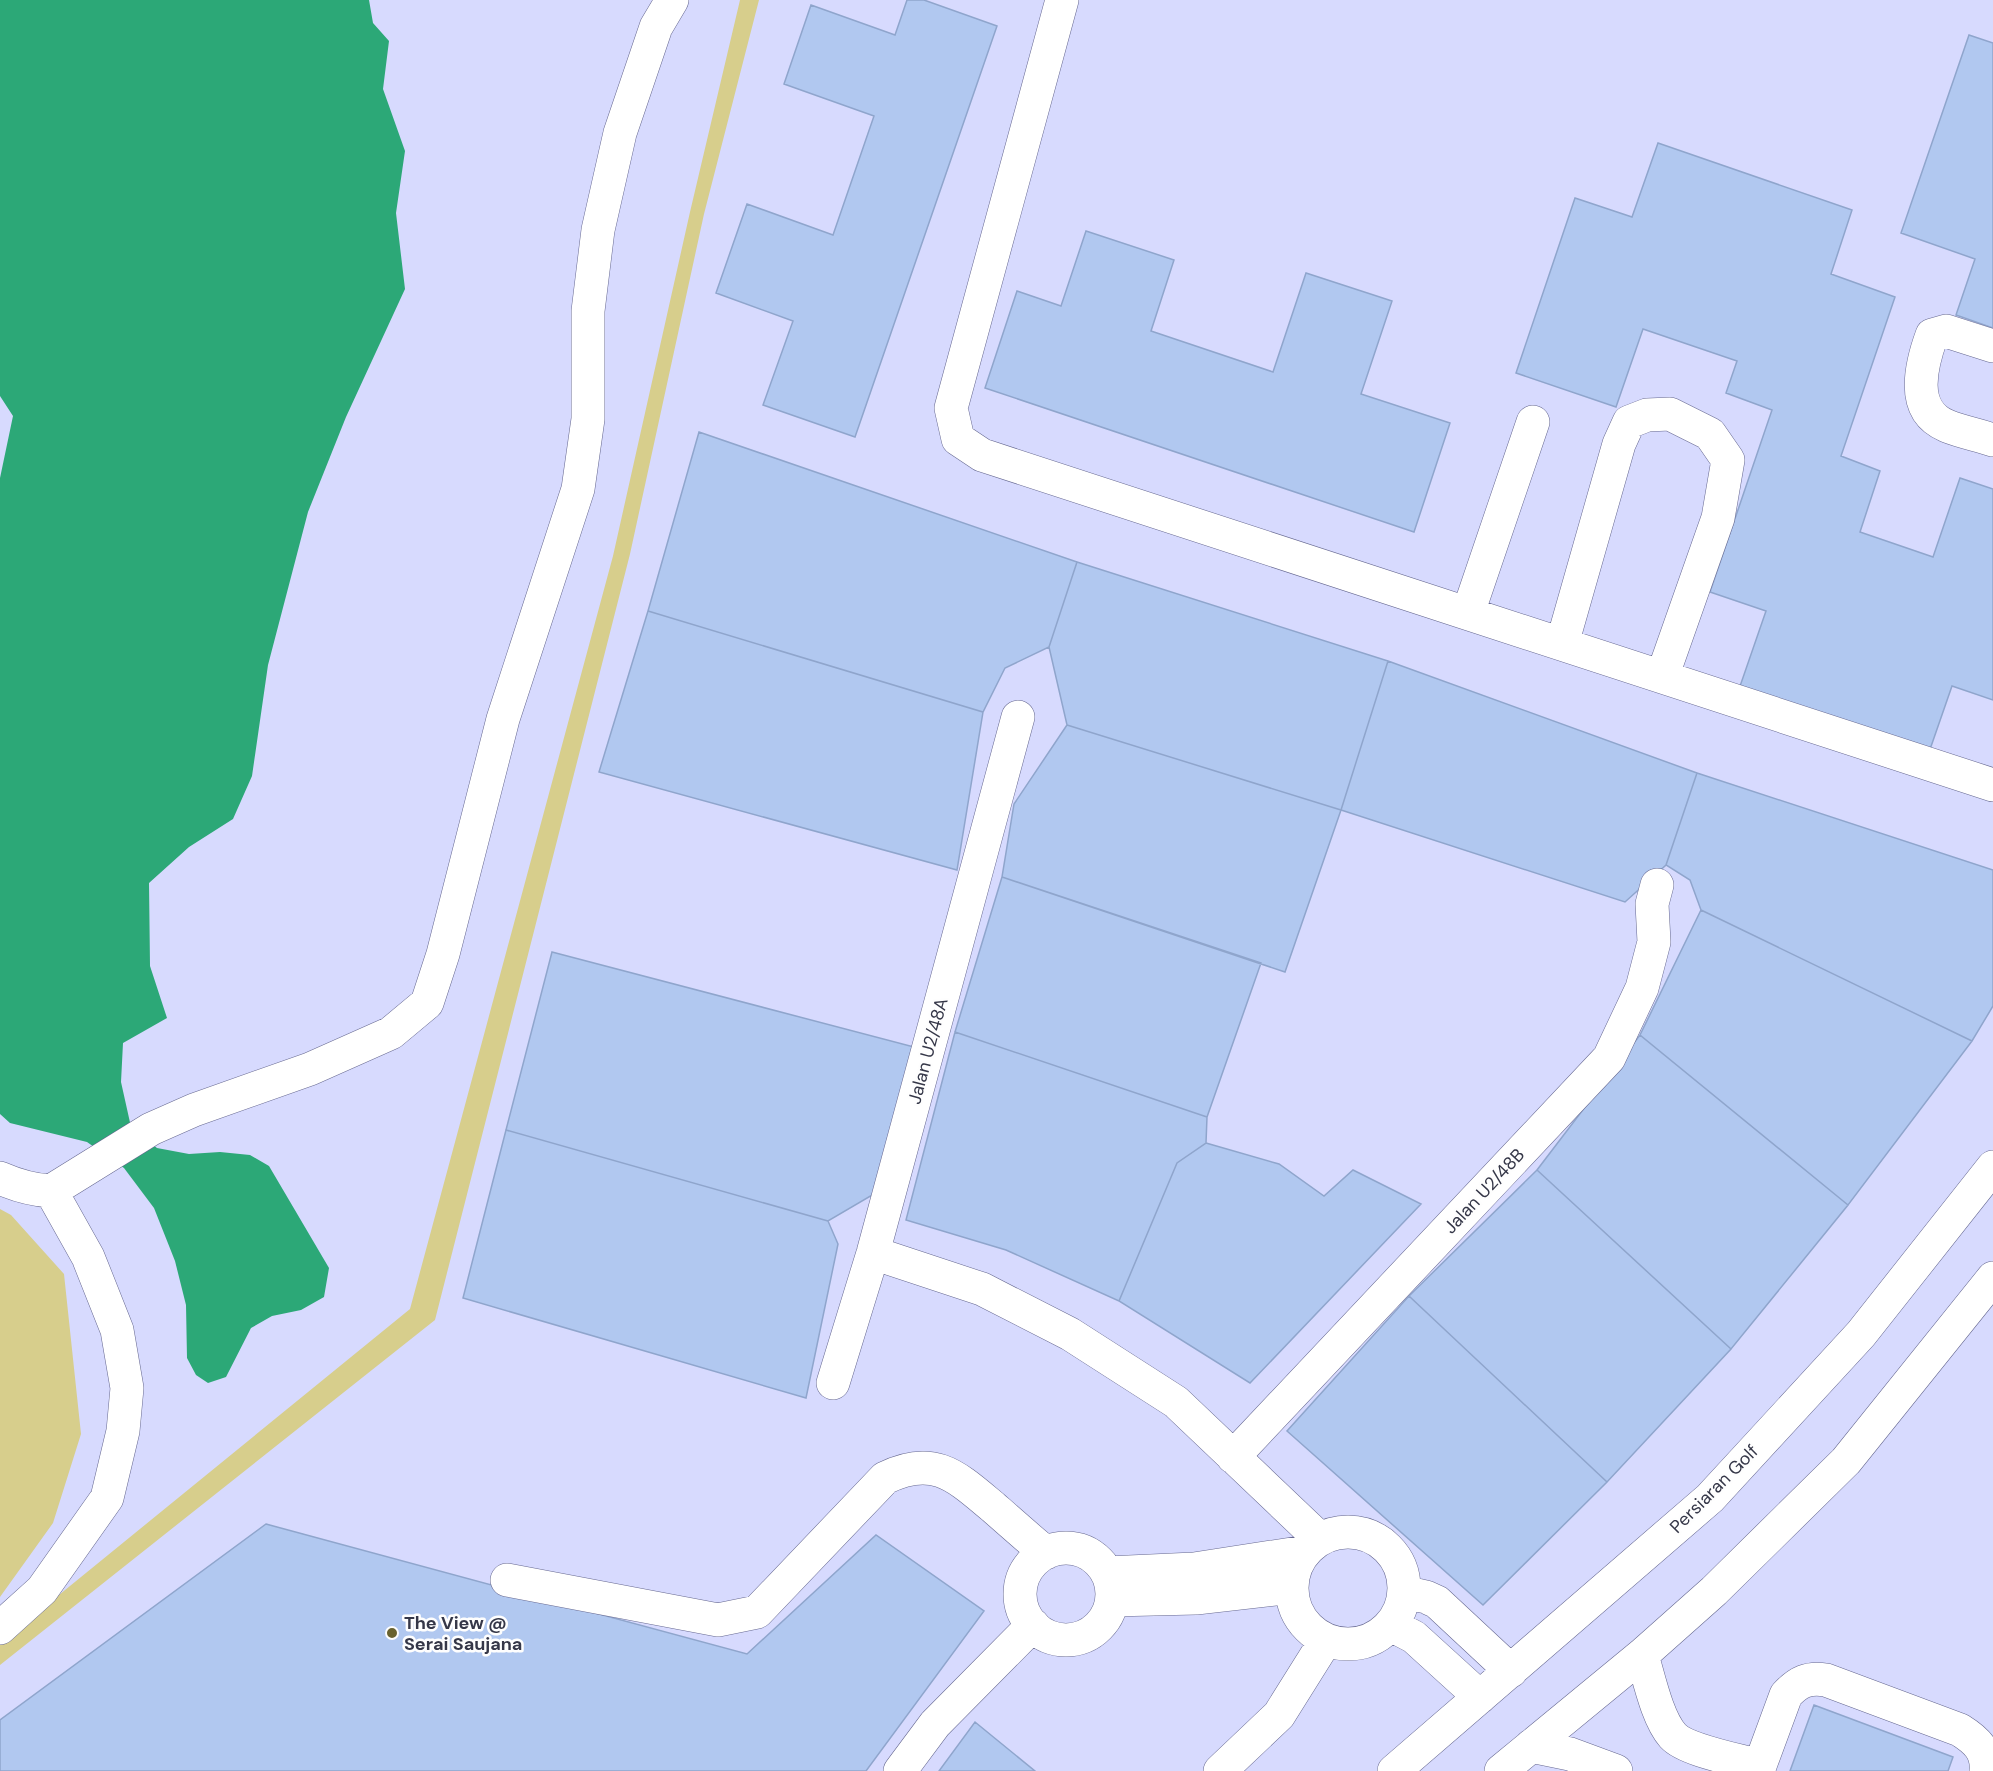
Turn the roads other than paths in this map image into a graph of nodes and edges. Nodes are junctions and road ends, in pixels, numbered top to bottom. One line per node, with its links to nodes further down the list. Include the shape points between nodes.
1 (672, 0): 14 (street, via 656,27 620,133 598,230 588,311 588,420 578,489 503,719 427,1003 391,1033 309,1069 194,1110 151,1130)
2 (1062, 0): 6 (street, via 951,408 958,439 982,455)
3 (1993, 345): 5 (street, via 1946,331 1932,335 1920,383 1925,409 1945,426)
4 (1533, 422): 6 (street)
5 (1993, 440)
6 (1468, 613): 7 (street)
7 (1562, 645): 8 (street); 8 (street, via 1619,444 1629,422 1647,415 1670,414 1710,434 1728,460 1718,518)
8 (1662, 677): 10 (street)
9 (1018, 717): 15 (street, Jalan U2/48A)
10 (1993, 785)
11 (1658, 885): 18 (street, Jalan U2/48B, via 1652,904 1654,942 1642,988 1609,1058)
12 (1993, 1167): 30 (street, Persiaran Golf, via 1861,1334 1710,1498)
13 (0, 1178): 14 (street)
14 (51, 1191): 27 (street, via 88,1257 117,1330 127,1388 123,1431 107,1498 42,1590)
15 (873, 1252): 17 (street, Jalan U2/48A); 18 (street, via 982,1289 1070,1334 1176,1402)
16 (1993, 1278): 29 (street, via 1846,1461 1714,1591)
17 (833, 1383)
18 (1233, 1457): 19 (street)
19 (1312, 1545): 22 (street); 23 (street, via 1296,1569); 24 (street, via 1335,1533 1370,1536 1385,1545 1396,1559 1403,1575)
20 (1046, 1553): 21 (street, via 960,1479 941,1470 923,1468 902,1470 885,1478 756,1612 718,1620); 22 (street, via 1060,1548 1087,1553 1098,1561); 25 (street, via 1026,1572 1022,1586 1025,1614)
21 (507, 1580)
22 (1109, 1586): 23 (street, via 1196,1598); 25 (street, via 1108,1615 1087,1635 1073,1640 1058,1639 1045,1635)
23 (1292, 1587): 28 (street, via 1301,1619)
24 (1404, 1592): 26 (street); 30 (street, via 1437,1602)
25 (1034, 1625): 34 (street, via 935,1724)
26 (1391, 1625): 28 (street, via 1361,1643); 31 (street, via 1414,1637)
27 (0, 1628)
28 (1326, 1640): 35 (street, via 1279,1715)
29 (1642, 1655): 32 (street); 33 (street, via 1661,1715 1674,1737 1697,1749)
30 (1511, 1671): 31 (street, Persiaran Golf)
31 (1480, 1697): 36 (street, Persiaran Golf)
32 (1531, 1746): 37 (street); 38 (street, via 1570,1754)
33 (1759, 1768): 39 (street, via 1786,1695 1803,1680 1816,1678 1960,1730 1975,1739 1983,1750)
34 (900, 1771)
35 (1220, 1771)
36 (1394, 1771)
37 (1501, 1771)
38 (1616, 1771)
39 (1986, 1771)

